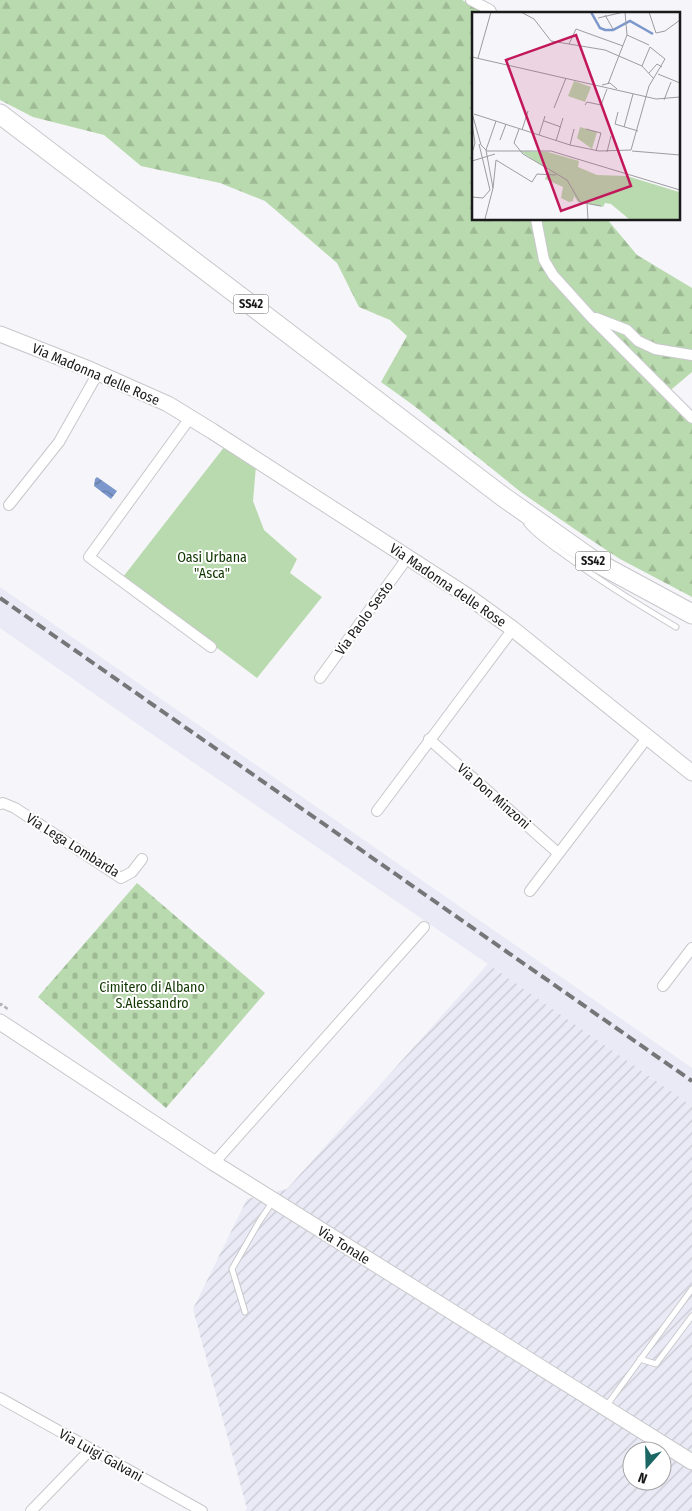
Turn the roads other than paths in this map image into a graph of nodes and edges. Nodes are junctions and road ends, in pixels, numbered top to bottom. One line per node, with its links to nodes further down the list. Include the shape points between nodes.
1 (471, 0): 2 (street)
2 (491, 12)
3 (0, 114): 11 (highway, SS42)
4 (536, 220): 5 (street, via 544,260 553,275)
5 (590, 316): 7 (street, via 627,330 638,341 655,349); 10 (street)
6 (0, 334): 8 (street, Via Madonna delle Rose)
7 (692, 355)
8 (98, 373): 9 (street, Via Madonna delle Rose, via 168,404); 12 (street, via 59,442)
9 (190, 418): 15 (street, Via Madonna delle Rose); 19 (street, via 89,557)
10 (692, 418)
11 (502, 496): 13 (lane); 16 (highway, SS42, via 594,561)
12 (9, 505)
13 (519, 515)
14 (525, 521): 17 (lane, via 536,534 594,576)
15 (408, 557): 18 (street, Via Madonna delle Rose); 20 (street, Via Paolo Sesto)
16 (692, 614)
17 (676, 627)
18 (513, 629): 21 (street, Via Madonna delle Rose); 22 (street)
19 (211, 647)
20 (320, 678)
21 (647, 738): 23 (street, Via Madonna delle Rose); 26 (street)
22 (429, 739): 25 (street); 26 (street, Via Don Minzoni)
23 (692, 773)
24 (0, 804): 27 (street, Via Lega Lombarda, via 15,808 121,878 132,872)
25 (377, 810)
26 (558, 853): 28 (street)
27 (142, 860)
28 (530, 891)
29 (424, 927): 33 (street)
30 (692, 948): 31 (street)
31 (663, 986)
32 (0, 1022): 33 (street, Via Tonale)
33 (214, 1164): 34 (street, Via Tonale)
34 (274, 1201): 36 (lane, via 232,1269); 40 (street, Via Tonale)
35 (692, 1289): 38 (lane)
36 (245, 1312)
37 (692, 1316): 38 (lane, via 656,1364)
38 (640, 1359): 40 (lane)
39 (0, 1398): 41 (street, Via Luigi Galvani)
40 (605, 1408): 42 (street, Via Tonale)
41 (91, 1449): 43 (street); 44 (street, Via Luigi Galvani)
42 (692, 1462)
43 (31, 1511)
44 (202, 1511)

